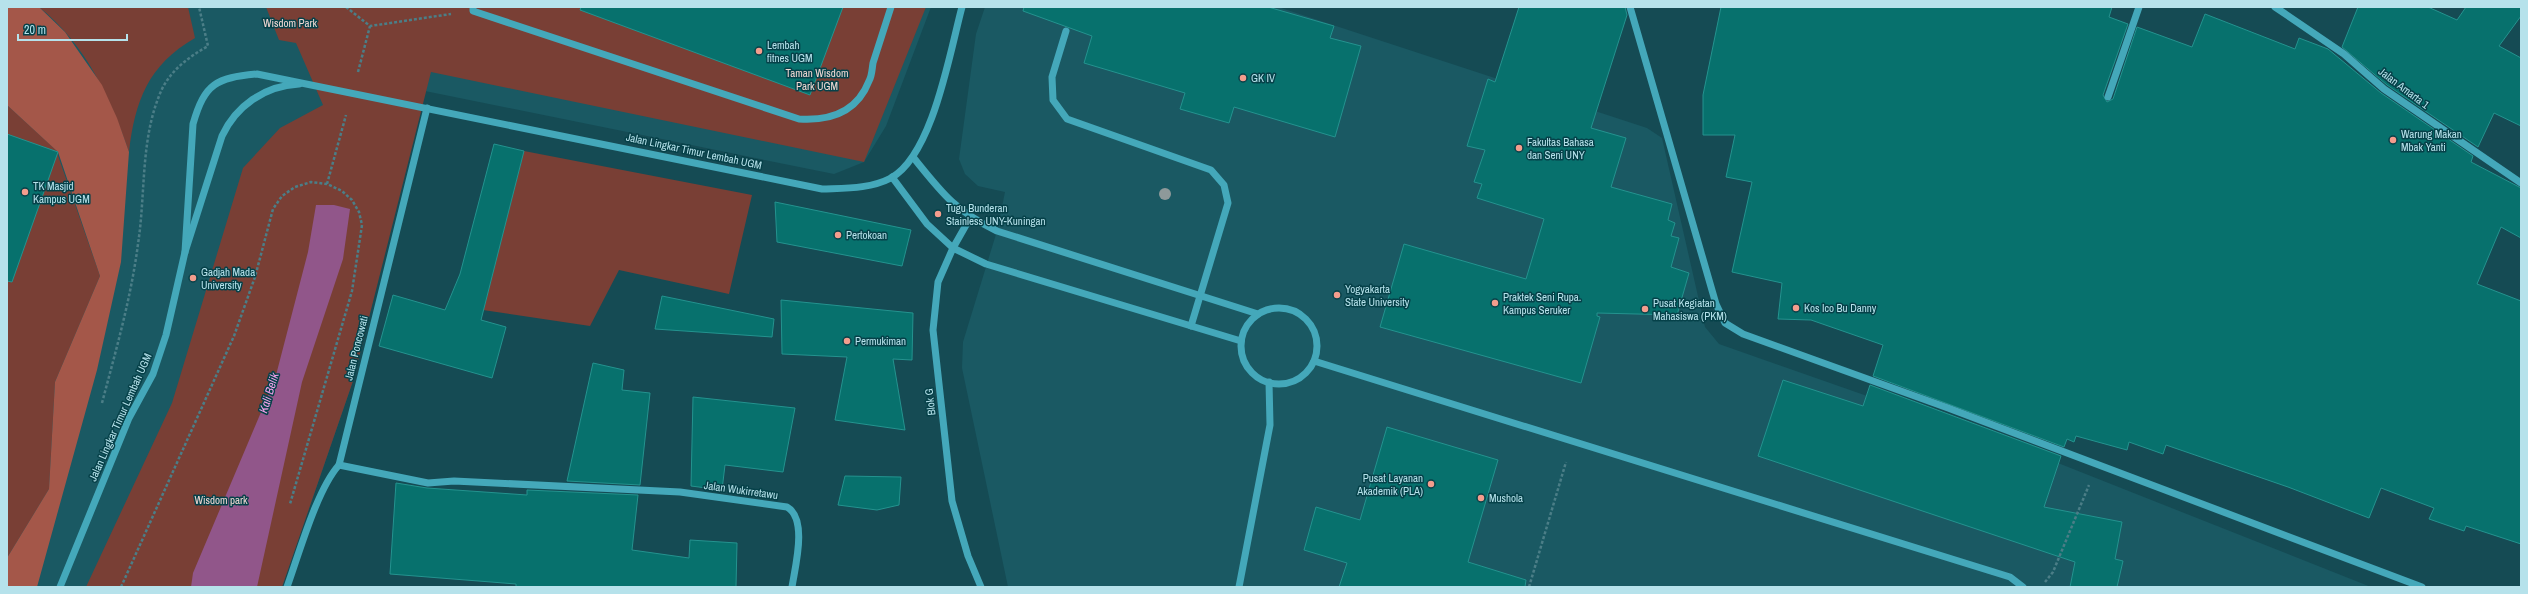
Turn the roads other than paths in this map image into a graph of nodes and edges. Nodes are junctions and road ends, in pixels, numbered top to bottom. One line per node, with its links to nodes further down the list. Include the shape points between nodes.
1 (891, 7): 6 (street, via 870,81 862,96 851,108 836,116 818,120 799,119)
2 (962, 7): 11 (street, Jalan Lingkar Timur Lembah UGM, via 928,131)
3 (1630, 7): 30 (street, via 1716,304 1725,323 1743,334 1948,408)
4 (2139, 7): 9 (street)
5 (2275, 7): 13 (street, Jalan Amarta 1, via 2344,54 2384,89)
6 (473, 9)
7 (1066, 31): 17 (street, via 1052,77 1053,100 1067,119 1211,170 1224,185 1228,203)
8 (307, 84): 10 (street, Jalan Lingkar Timur Lembah UGM); 16 (street, Jalan Lingkar Timur Lembah UGM, via 280,87 265,93 245,104 229,121); 16 (street, Jalan Lingkar Timur Lembah UGM, via 257,74 223,79 207,90 193,124)
9 (2108, 97)
10 (428, 108): 12 (street, Jalan Lingkar Timur Lembah UGM, via 822,189 865,186); 23 (street, Jalan Poncowati)
11 (913, 157): 12 (street, Jalan Lingkar Timur Lembah UGM); 14 (street, via 948,200)
12 (892, 178): 15 (street, via 927,224)
13 (2521, 183)
14 (970, 218): 15 (street, Blok G); 17 (street, via 997,231)
15 (953, 248): 19 (street, via 986,264); 27 (street, Blok G, via 938,282 933,330 952,501 968,556)
16 (185, 252): 24 (street, Jalan Lingkar Timur Lembah UGM, via 166,335 153,374 129,418)
17 (1200, 296): 18 (street); 19 (street)
18 (1258, 314): 20 (street, via 1250,321); 21 (street, via 1268,309 1283,308 1297,312 1308,320 1315,333 1318,347)
19 (1191, 326): 20 (street)
20 (1242, 341): 22 (street, via 1242,354 1248,367 1257,377)
21 (1314, 361): 22 (street, via 1307,372 1296,380 1283,383); 29 (street, via 2010,577)
22 (1269, 382): 28 (street, via 1270,425)
23 (339, 465): 25 (street, Jalan Poncowati, via 331,474 321,496); 26 (street, Jalan Wukirretawu, via 428,483 454,481 680,492 787,507 792,510 798,522 799,535)
24 (60, 587)
25 (287, 587)
26 (792, 587)
27 (981, 587)
28 (1239, 587)
29 (2023, 587)
30 (2422, 587)

